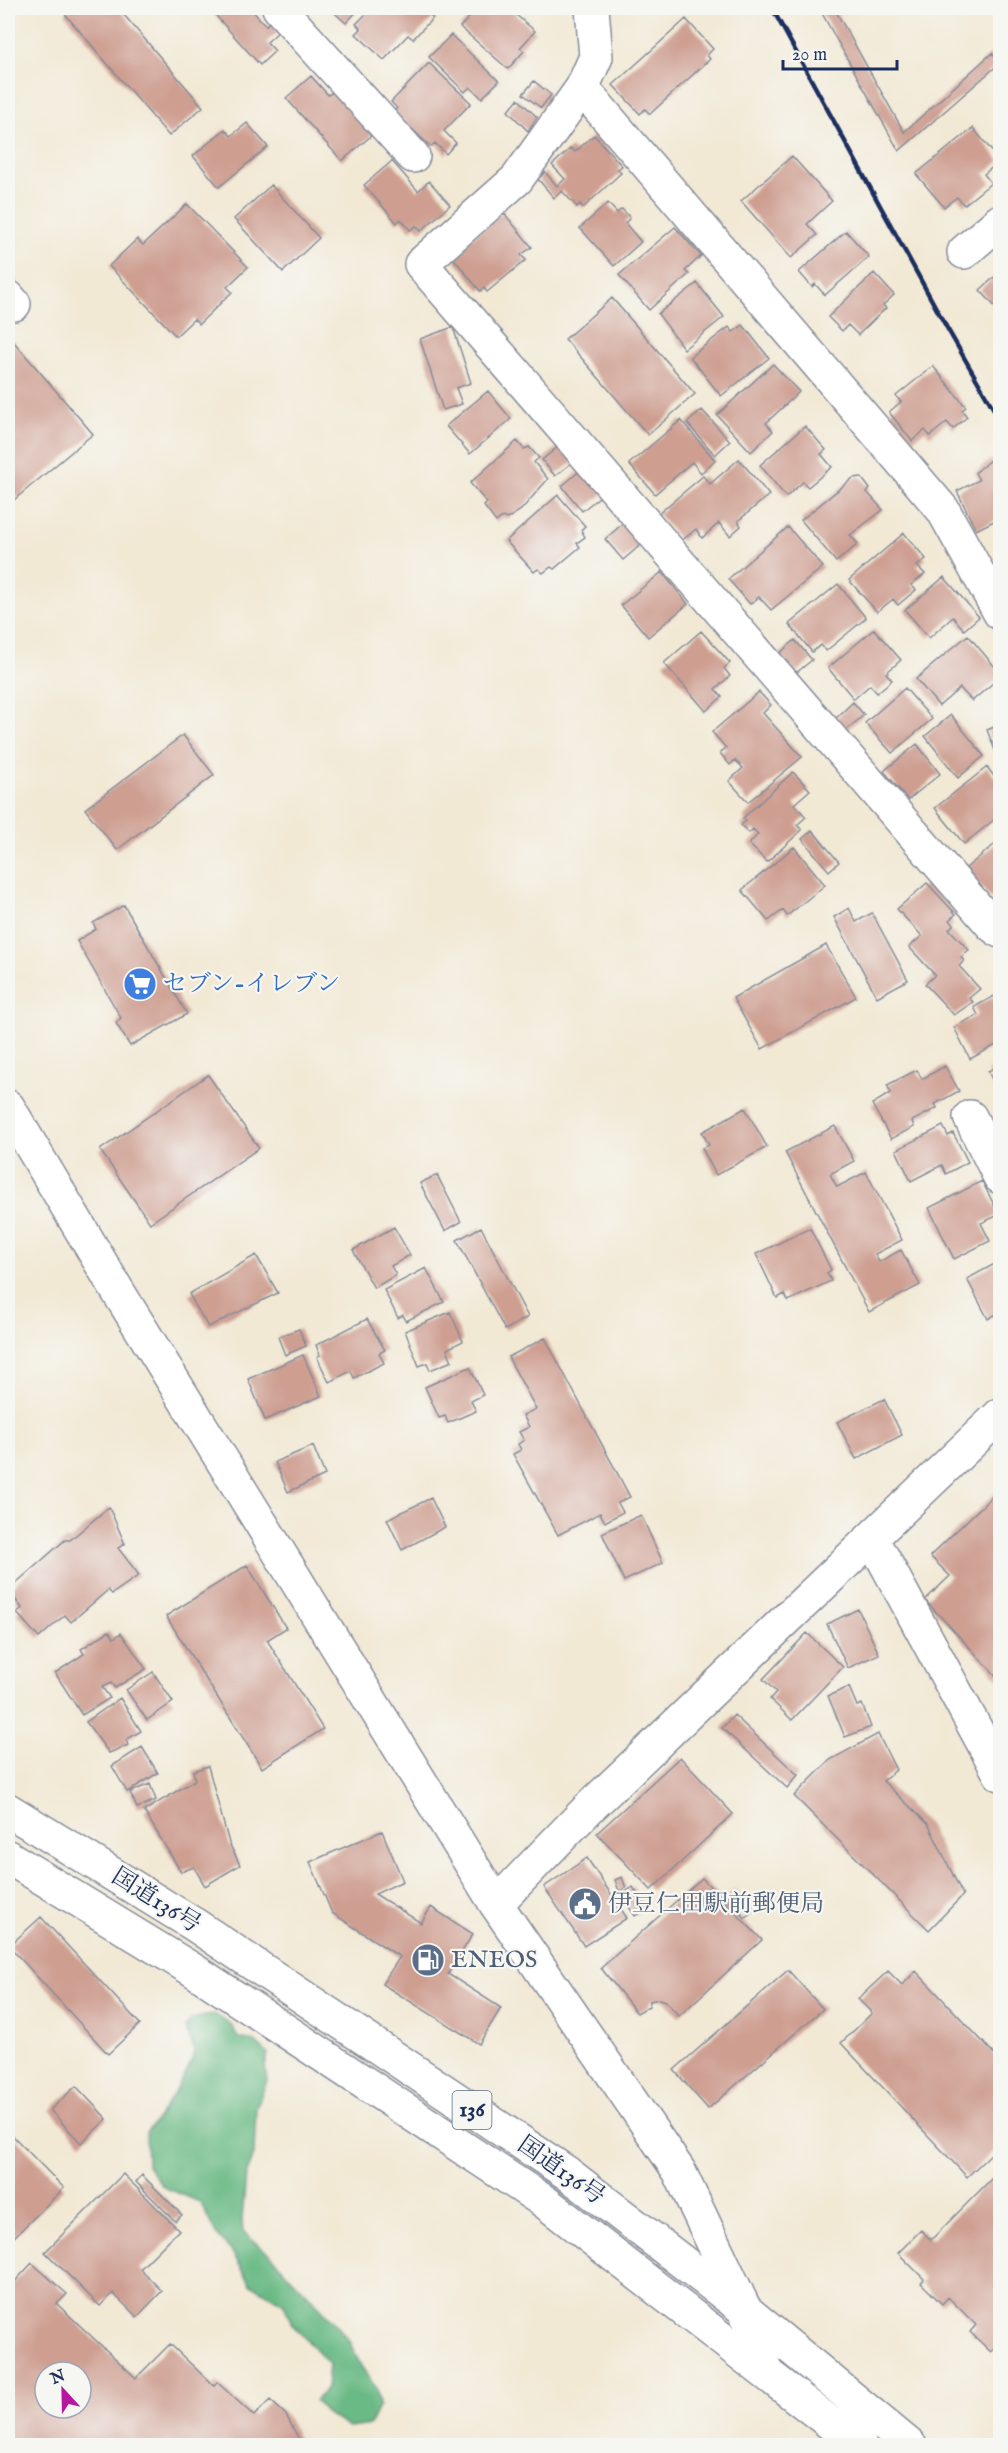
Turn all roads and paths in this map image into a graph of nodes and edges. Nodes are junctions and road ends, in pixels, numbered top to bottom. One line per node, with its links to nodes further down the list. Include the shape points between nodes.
1 (279, 8): 4 (main road)
2 (592, 8): 3 (main road, via 596,57)
3 (582, 88): 7 (main road, via 943,510); 8 (main road, via 517,178 421,264)
4 (412, 156)
5 (1000, 221): 6 (main road)
6 (964, 252)
7 (1000, 613)
8 (1000, 931)
9 (8, 1107): 17 (main road, via 114,1286)
10 (970, 1117): 11 (main road)
11 (1000, 1177)
12 (1000, 1415): 13 (main road)
13 (870, 1540): 14 (main road, via 884,1558); 17 (main road, via 589,1808)
14 (1000, 1774)
15 (8, 1810): 18 (main road, 国道136号 / 136, via 195,1925 567,2173)
16 (8, 1857): 19 (main road, 国道136号 / 136, via 198,1973 545,2202)
17 (496, 1904): 18 (main road, via 679,2171)
18 (745, 2310): 19 (main road); 21 (main road, 国道136号 / 136)
19 (765, 2370): 20 (main road, 国道136号 / 136)
20 (860, 2445)
21 (910, 2445)

